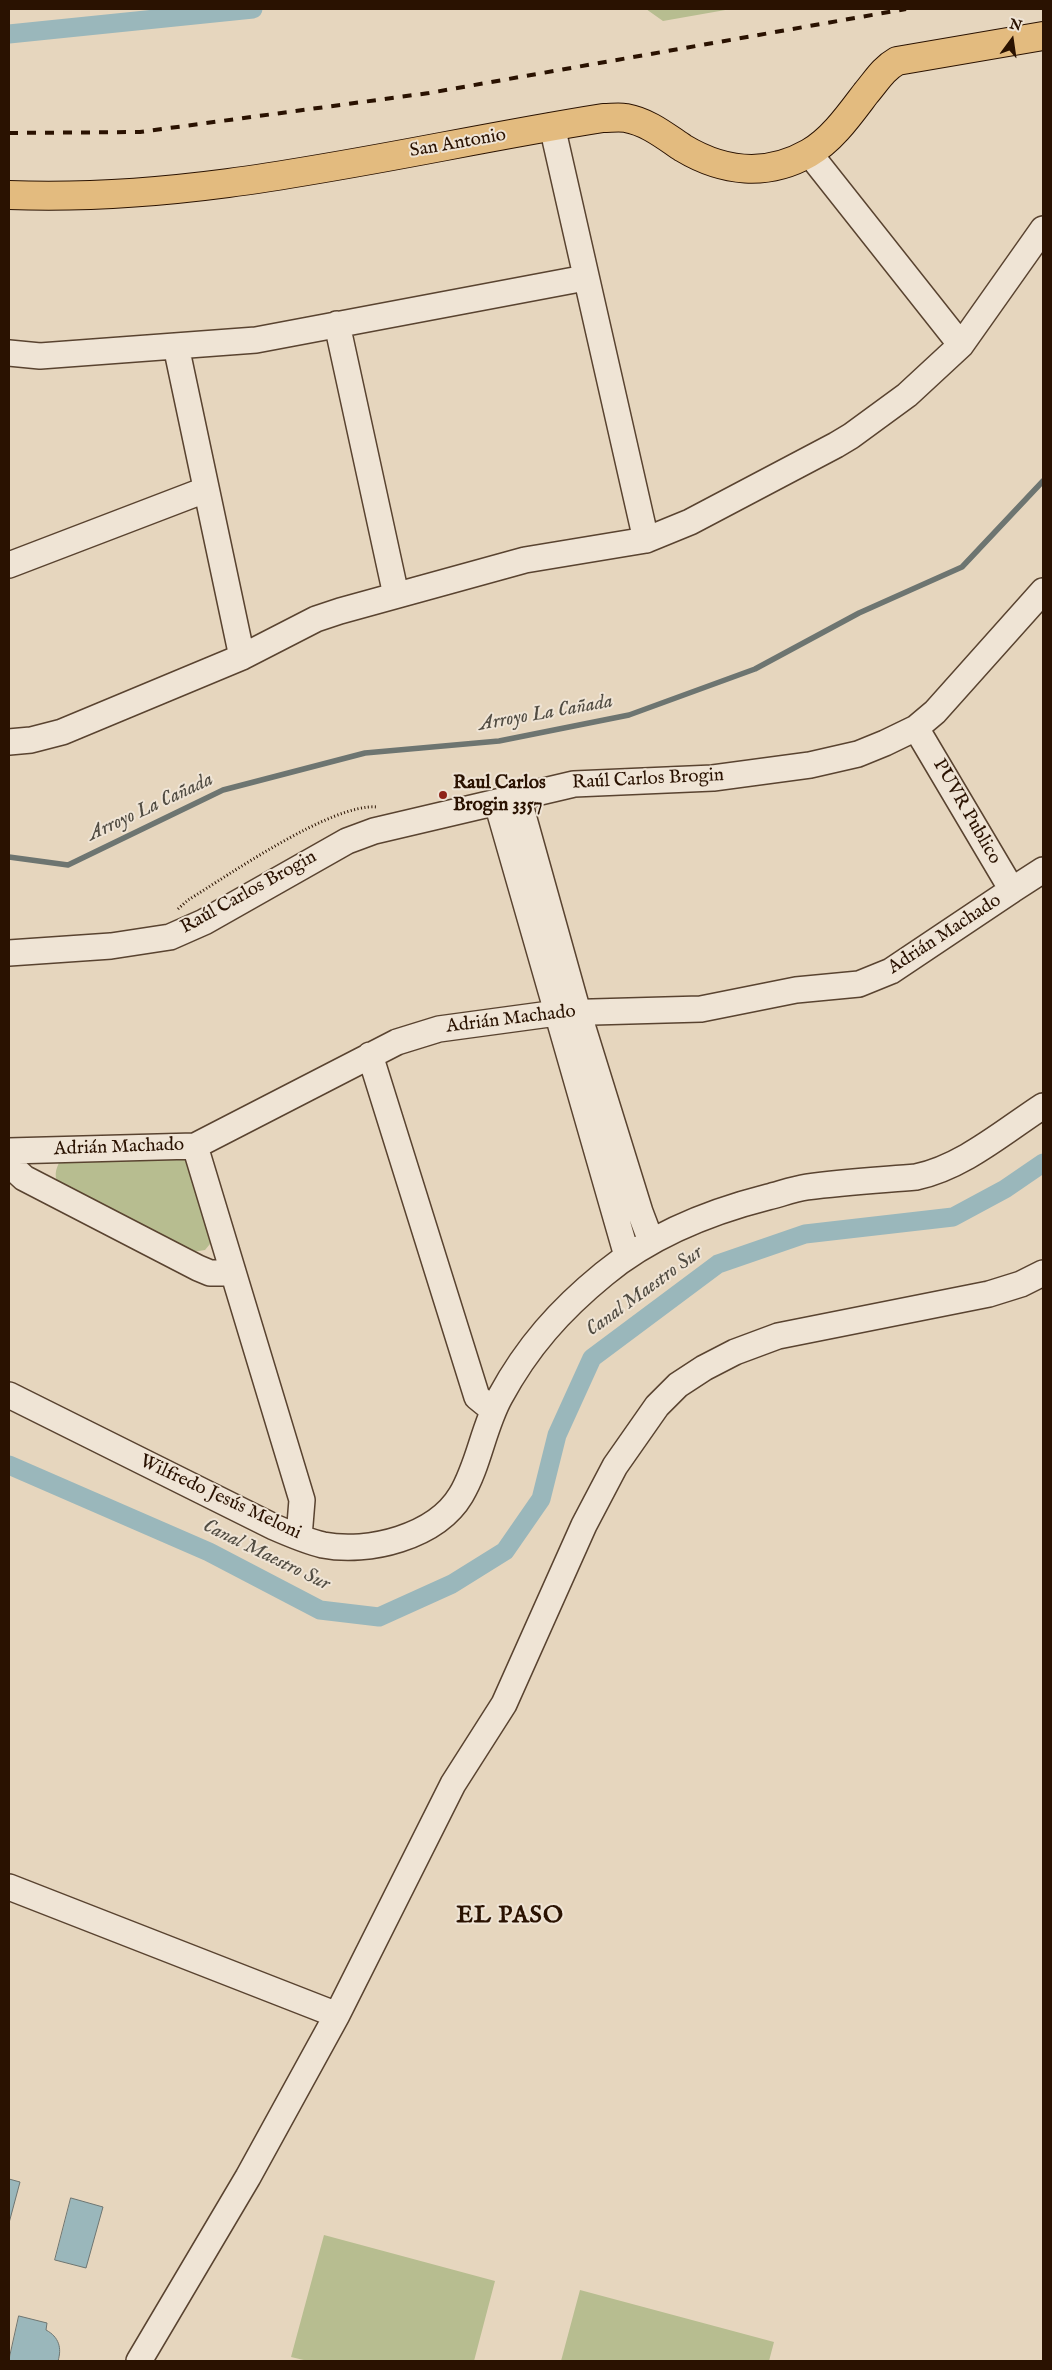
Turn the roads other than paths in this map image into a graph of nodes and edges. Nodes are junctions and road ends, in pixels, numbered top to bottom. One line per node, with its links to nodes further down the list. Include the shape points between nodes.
1 (1043, 36): 3 (main road, San Antonio, via 897,60 882,71)
2 (1043, 51): 3 (main road, San Antonio, via 924,69 898,76)
3 (867, 92): 5 (main road, San Antonio, via 822,144)
4 (552, 126): 5 (main road, San Antonio, via 626,118 657,130 710,162 743,169 771,168); 6 (main road, San Antonio, via 234,183 116,194); 8 (street)
5 (809, 153): 10 (street)
6 (9, 195)
7 (1043, 229): 10 (street)
8 (585, 278): 9 (street); 14 (street)
9 (336, 324): 11 (street, via 256,340); 17 (street)
10 (961, 345): 14 (street, via 907,395 851,436 690,522)
11 (176, 346): 12 (street, via 40,356); 13 (street)
12 (9, 353)
13 (205, 490): 15 (street); 18 (street)
14 (646, 540): 17 (street, via 525,560)
15 (9, 565)
16 (1043, 591): 19 (street, Raúl Carlos Brogin, via 936,712)
17 (396, 595): 18 (street, via 316,619)
18 (242, 657): 20 (street, via 62,732)
19 (916, 728): 21 (street, Raúl Carlos Brogin, via 858,754 810,765 713,778 574,784); 23 (street, PUVR Publico)
20 (9, 742)
21 (507, 800): 24 (street, Raúl Carlos Brogin, via 374,831 347,841 204,922 170,936 111,946); 25 (street)
22 (1043, 870): 23 (street)
23 (1012, 890): 25 (street, Adrián Machado, via 891,972 859,984 796,990 700,1009)
24 (9, 953)
25 (567, 1012): 26 (street, Adrián Machado, via 439,1029 418,1034); 31 (street); 32 (street)
26 (370, 1055): 28 (street, Adrián Machado); 36 (street, via 477,1397)
27 (1043, 1106): 31 (street, Wilfredo Jesús Meloni, via 952,1166 934,1173 806,1187 732,1206)
28 (195, 1146): 29 (street, Adrián Machado); 33 (street)
29 (9, 1151)
30 (9, 1164): 33 (street, Adrián Machado, via 24,1178 198,1268 210,1273)
31 (651, 1241): 32 (street, Wilfredo Jesús Meloni)
32 (627, 1256): 36 (street, Wilfredo Jesús Meloni, via 604,1273 538,1336)
33 (234, 1273): 37 (street, via 302,1500)
34 (1043, 1273): 39 (street, via 989,1294 778,1336 704,1368 678,1385 657,1406 615,1466 584,1525 504,1704 453,1784)
35 (9, 1395): 37 (street, Wilfredo Jesús Meloni)
36 (493, 1410): 37 (street, Wilfredo Jesús Meloni, via 461,1496 439,1518 399,1540 370,1546 324,1545)
37 (299, 1538)
38 (9, 1887): 39 (street)
39 (337, 2015): 40 (street, via 248,2177)
40 (138, 2361)

